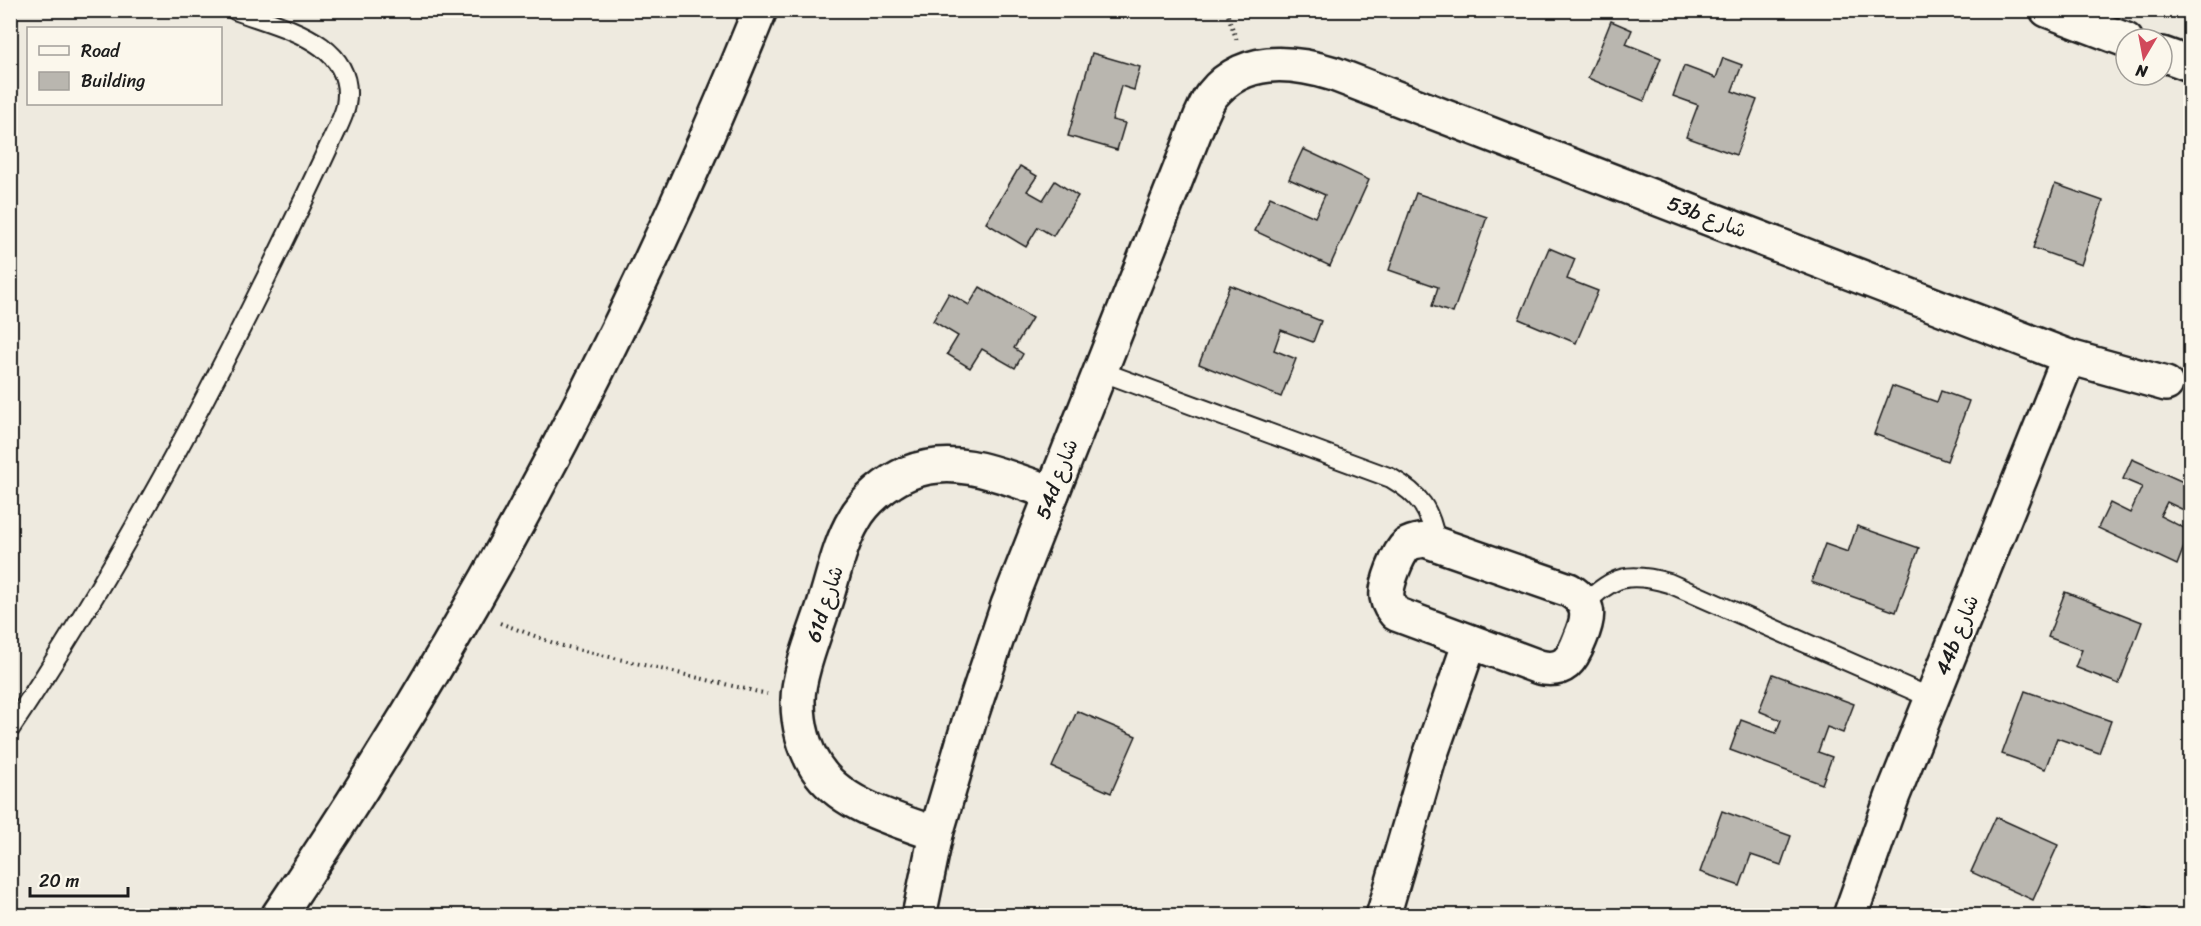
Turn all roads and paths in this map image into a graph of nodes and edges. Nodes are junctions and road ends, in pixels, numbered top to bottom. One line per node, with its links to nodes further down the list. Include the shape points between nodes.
1 (235, 10): 18 (lane, via 322,45 338,61 346,82 346,105 270,274 195,418 116,560)
2 (760, 10): 14 (street, via 684,189 616,332)
3 (2047, 10): 4 (street)
4 (2114, 35)
5 (2174, 58): 6 (street)
6 (2190, 64)
7 (1247, 69): 8 (street, 53b شارع, via 1276,64 1306,65 1334,74); 9 (street, 54d شارع, via 1227,80 1211,96 1201,116)
8 (2069, 357): 10 (street, 53b شارع); 16 (street, 44b شارع)
9 (1100, 370): 11 (street, 54d شارع); 12 (lane, via 1391,478 1423,504)
10 (2166, 384)
11 (1052, 493): 17 (street, 61d شارع, via 978,467 942,465 907,474 877,493 854,520 841,553); 19 (street, 54d شارع, via 1008,605)
12 (1436, 542): 13 (street, via 1569,590); 15 (street, via 1415,541 1400,554 1387,586 1389,606 1405,619)
13 (1585, 604): 15 (street, via 1586,624 1574,654 1559,668 1539,667); 16 (lane, via 1601,587 1623,578 1646,576)
14 (468, 611): 17 (path, via 559,645); 20 (street, via 387,747)
15 (1470, 642): 22 (street, via 1429,759)
16 (1931, 699): 23 (street, 44b شارع)
17 (797, 701): 19 (street, 61d شارع, via 802,736 816,768 841,794)
18 (10, 729)
19 (936, 834): 21 (street, 54d شارع)
20 (279, 915)
21 (919, 915)
22 (1383, 915)
23 (1850, 915)

